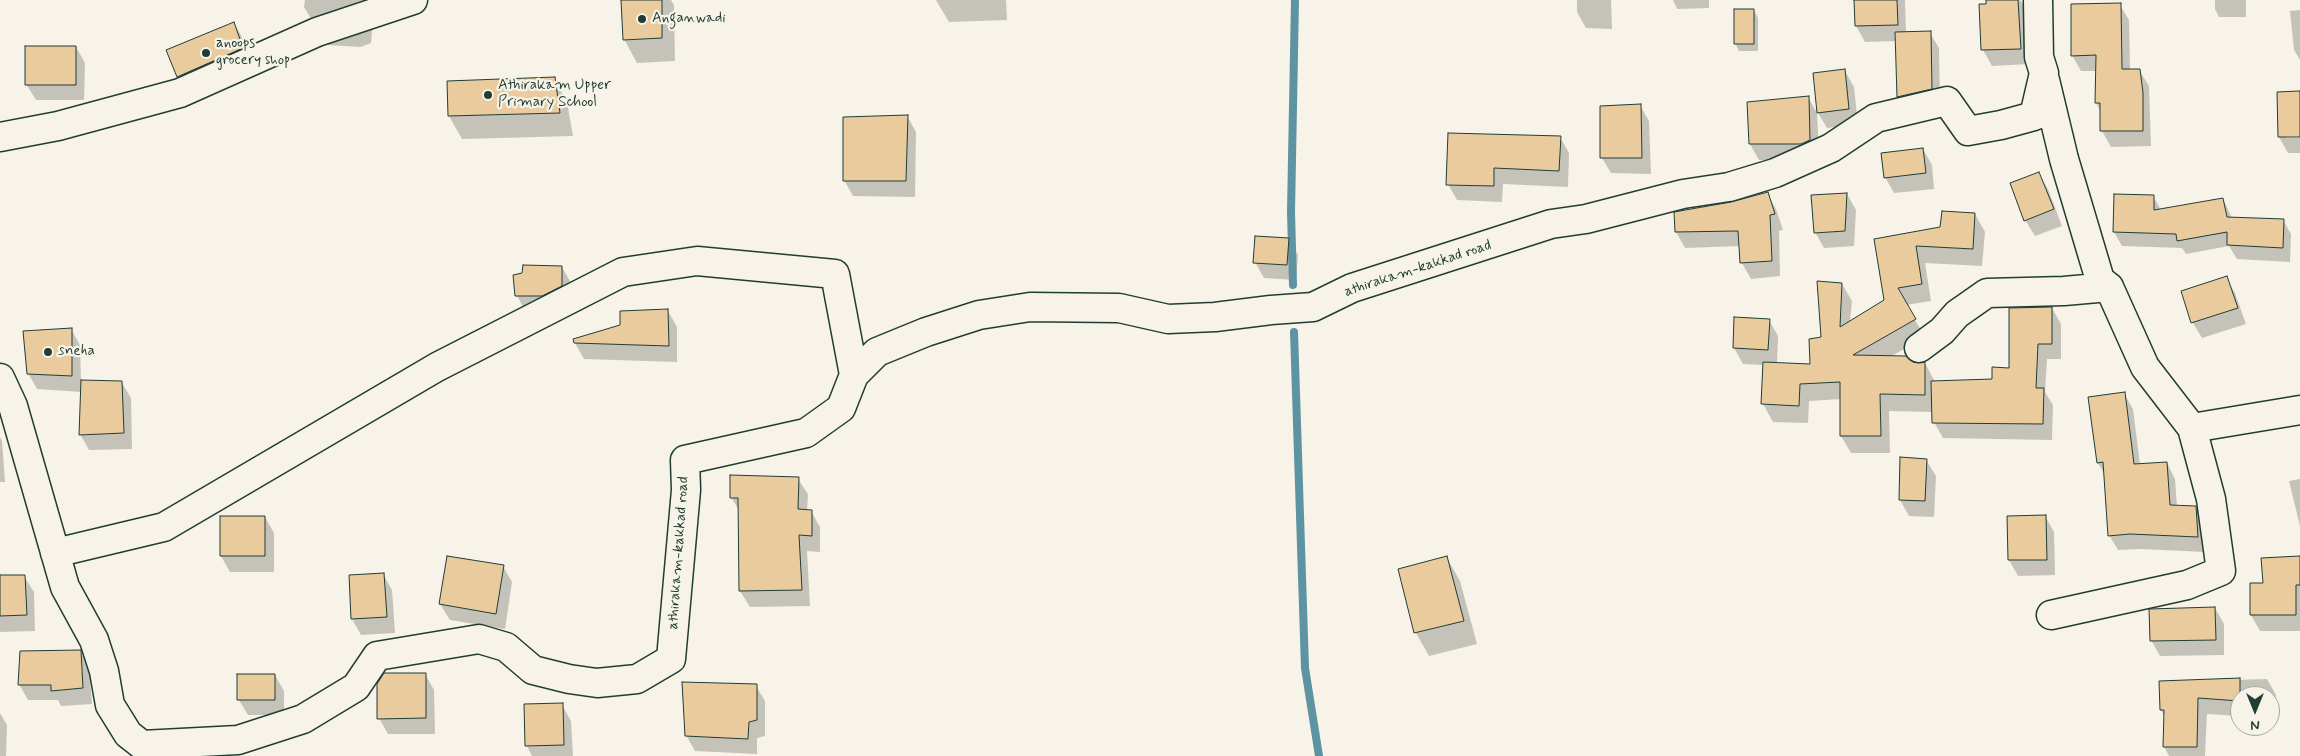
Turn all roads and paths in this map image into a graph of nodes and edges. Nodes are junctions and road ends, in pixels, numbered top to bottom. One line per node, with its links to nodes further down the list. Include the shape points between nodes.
1 (2038, 0): 3 (street, athirakam-kakkad road, via 2039,57)
2 (410, 1): 4 (street, via 317,32 180,94 58,126)
3 (2044, 73): 5 (street, via 2064,159 2100,280); 7 (street, athirakam-kakkad road, via 2034,116 1968,131 1947,101 1876,118 1831,148 1775,173 1729,187 1683,194 1586,219 1551,224 1352,288 1313,307 1168,319 1120,308 1030,307 980,315 926,332 877,352)
4 (0, 137)
5 (2109, 287): 6 (street, via 1987,293 1957,314 1942,331); 10 (street, via 2146,367)
6 (1919, 348)
7 (854, 375): 11 (street, via 835,274 697,261 623,272 437,367 164,527); 13 (street, athirakam-kakkad road, via 841,408 806,433 685,460 686,490 671,660 637,680 597,682 533,670 506,648 479,639 377,656 356,687 304,719 238,740)
8 (0, 378): 11 (street, via 13,406)
9 (2300, 410): 10 (street)
10 (2192, 428): 12 (street, via 2211,499 2221,572 2188,585)
11 (55, 553): 13 (street, via 65,587 94,640 104,670 110,705)
12 (2050, 615)
13 (142, 750)

